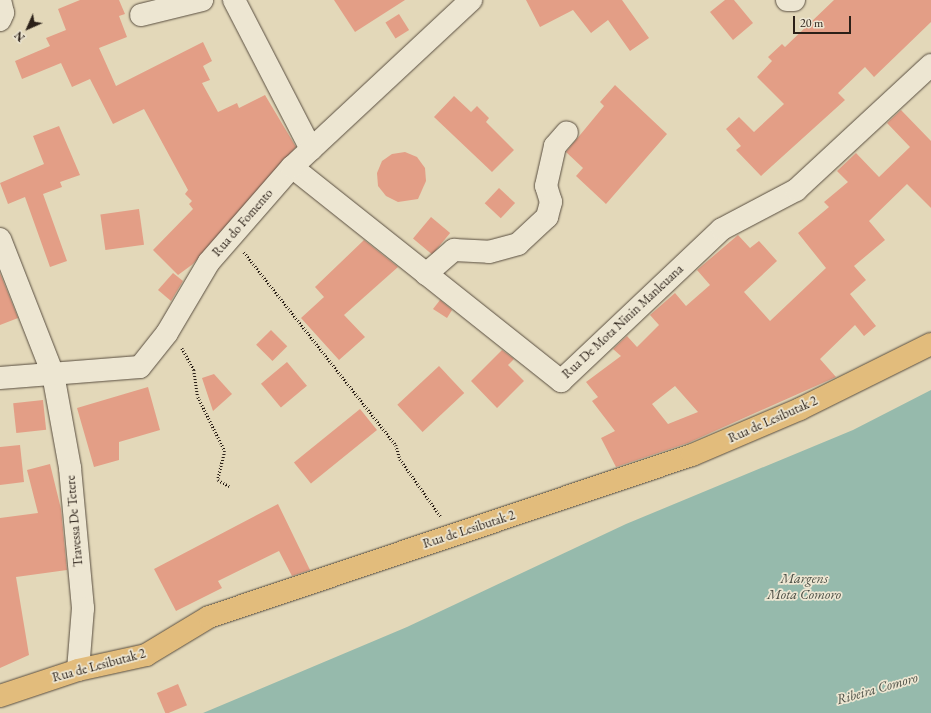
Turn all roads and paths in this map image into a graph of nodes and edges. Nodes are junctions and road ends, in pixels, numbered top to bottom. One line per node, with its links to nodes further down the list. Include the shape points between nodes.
1 (0, 0): 8 (street, via 3,13)
2 (202, 0): 7 (street)
3 (234, 0): 11 (street)
4 (471, 0): 11 (street, Rua do Fomento)
5 (786, 0): 6 (street)
6 (794, 0)
7 (141, 15)
8 (0, 20)
9 (931, 65): 15 (street, Rua De Mota Ninin Manleuana, via 796,190 722,229 561,381)
10 (567, 132): 15 (street, via 554,152 546,186 551,202 547,217 518,244 489,252 454,250)
11 (310, 149): 12 (street, Rua do Fomento)
12 (292, 168): 13 (street, Rua do Fomento); 15 (street, Rua De Mota Ninin Manleuana)
13 (231, 236): 16 (street, Rua do Fomento, via 209,262); 21 (path, via 396,445 400,459)
14 (0, 239): 18 (street, Travessa De Tetere)
15 (426, 274)
16 (170, 326): 18 (street, Rua do Fomento, via 140,368); 20 (path, via 194,370 198,397 225,451 218,480)
17 (931, 344): 21 (main road, Rua de Lesibutak 2, via 800,408 692,456)
18 (53, 374): 19 (street, Rua do Fomento); 22 (street, Travessa De Tetere, via 70,468 79,555 83,608)
19 (0, 378)
20 (229, 486)
21 (451, 536): 22 (main road, Rua de Lesibutak 2, via 209,617 146,655)
22 (78, 670): 23 (main road, Rua de Lesibutak 2)
23 (0, 696)

